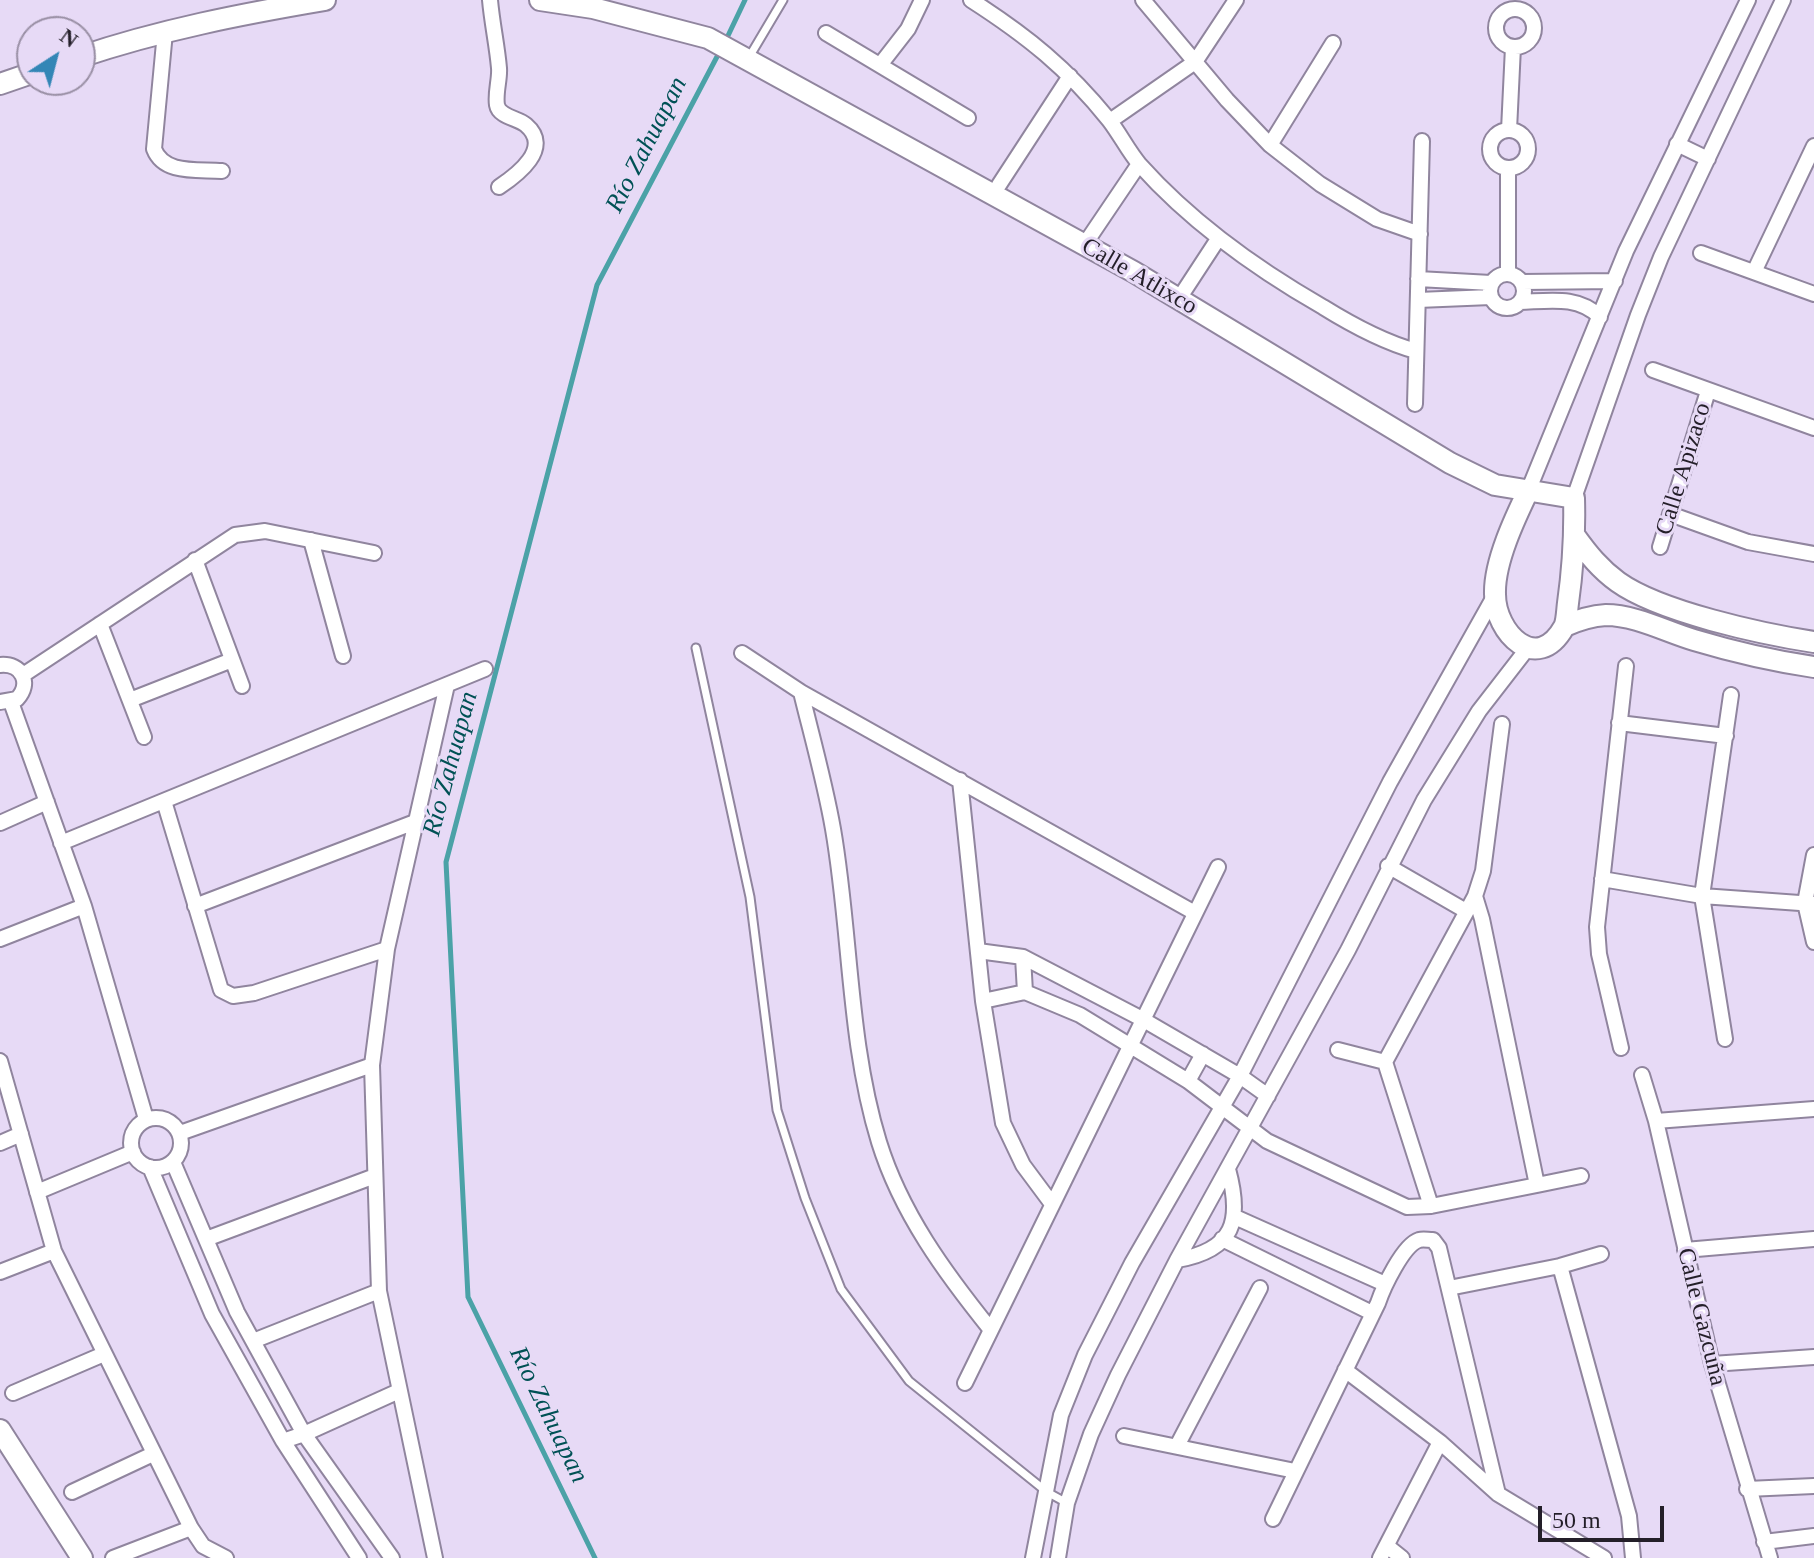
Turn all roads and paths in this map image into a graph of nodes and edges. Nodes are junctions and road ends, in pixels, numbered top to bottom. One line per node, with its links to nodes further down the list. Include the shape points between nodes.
1 (325, 0): 12 (street)
2 (490, 0): 33 (street, via 500,70 497,105 525,124 536,147 524,170)
3 (540, 0): 17 (street, Calle Atlixco, via 708,38)
4 (783, 0): 17 (lane)
5 (922, 0): 19 (street)
6 (971, 0): 20 (street, via 1019,31)
7 (1143, 0): 18 (street)
8 (1236, 0): 18 (street)
9 (1748, 0): 25 (street)
10 (1783, 0): 28 (street)
11 (1517, 4): 15 (street, via 1532,20 1533,34 1525,44); 15 (street, via 1499,17 1495,30 1501,42)
12 (165, 32): 16 (street); 31 (street, via 154,149 158,160 170,167)
13 (826, 33): 19 (street)
14 (1333, 43): 26 (street)
15 (1513, 47): 23 (street)
16 (96, 51)
17 (738, 56): 54 (street, Calle Atlixco, via 1134,272 1450,463 1495,485)
18 (1195, 62): 22 (street); 26 (street)
19 (880, 65): 21 (street)
20 (1070, 76): 22 (street); 32 (street)
21 (968, 118)
22 (1110, 121): 29 (street)
23 (1509, 130): 30 (street, via 1494,137 1490,148 1493,159); 30 (street, via 1520,134 1528,150 1519,165)
24 (1422, 141): 34 (street)
25 (1677, 144): 28 (street); 41 (street)
26 (1270, 145): 34 (street, via 1377,219)
27 (1814, 146): 38 (street)
28 (1708, 159): 55 (street, via 1638,315)
29 (1139, 164): 35 (street); 36 (street)
30 (1508, 168): 39 (street)
31 (222, 171)
32 (999, 185)
33 (499, 187)
34 (1420, 234): 40 (street)
35 (1089, 238)
36 (1218, 239): 44 (street); 49 (street, via 1331,312)
37 (1701, 253): 38 (street)
38 (1754, 272): 45 (street)
39 (1508, 273): 42 (street); 43 (street, via 1498,276)
40 (1418, 279): 43 (street); 46 (street)
41 (1615, 281): 42 (street); 48 (street)
42 (1522, 282): 47 (street)
43 (1491, 290): 46 (street); 47 (street, via 1502,307)
44 (1184, 291)
45 (1814, 294)
46 (1418, 300): 49 (street)
47 (1520, 302): 48 (street, via 1582,303)
48 (1600, 317): 54 (street)
49 (1416, 351): 52 (street)
50 (1653, 370): 51 (street)
51 (1708, 391): 53 (street); 56 (street, Calle Apizaco)
52 (1415, 404)
53 (1814, 428)
54 (1529, 489): 55 (street, Calle Atlixco); 64 (street, via 1514,521)
55 (1574, 498): 57 (street)
56 (1670, 514): 59 (street, Calle Apizaco); 61 (street, via 1748,542)
57 (1575, 536): 63 (street, via 1603,570); 68 (street)
58 (311, 540): 60 (street); 62 (street, via 265,531 235,535); 74 (street)
59 (1660, 547)
60 (374, 553)
61 (1814, 554)
62 (195, 560): 67 (street); 75 (street)
63 (1640, 594): 65 (street); 66 (street)
64 (1495, 595): 72 (street, via 1504,627); 127 (street, via 1390,782)
65 (1703, 616): 69 (street); 70 (street)
66 (1631, 619): 68 (street, via 1608,615); 69 (street)
67 (100, 624): 80 (street); 85 (street)
68 (1565, 626): 72 (street, via 1540,648)
69 (1696, 641): 78 (street)
70 (1814, 642)
71 (696, 648): 185 (lane, via 750,897 777,1110 841,1289 909,1381)
72 (1527, 649): 98 (street, via 1479,711)
73 (742, 653): 83 (street)
74 (343, 656)
75 (232, 660): 82 (street); 85 (street)
76 (0, 665): 80 (street, via 14,666)
77 (1626, 666): 87 (street)
78 (1814, 667)
79 (485, 669): 81 (street)
80 (23, 675): 86 (street, via 22,694)
81 (447, 685): 92 (street); 94 (street)
82 (242, 686)
83 (801, 692): 91 (street); 165 (street, via 833,828 862,1063 879,1143 903,1201 942,1270)
84 (1731, 695): 89 (street)
85 (130, 700): 90 (street)
86 (6, 702): 93 (street)
87 (1619, 723): 89 (street); 100 (street)
88 (1502, 724): 101 (street, via 1483,871)
89 (1726, 736): 102 (street)
90 (144, 737)
91 (960, 780): 107 (street); 111 (street)
92 (164, 801): 96 (street); 105 (street)
93 (47, 802): 95 (street); 96 (street)
94 (415, 822): 105 (street); 110 (street)
95 (0, 823)
96 (61, 843): 104 (street)
97 (1814, 855): 103 (street)
98 (1388, 866): 106 (street); 129 (street)
99 (1218, 867): 107 (street)
100 (1602, 879): 102 (street); 120 (street, via 1599,954)
101 (1475, 896): 106 (street); 144 (street)
102 (1702, 896): 103 (street); 118 (street)
103 (1810, 904): 109 (street)
104 (84, 906): 108 (street); 132 (street)
105 (195, 906): 110 (street, via 221,990 233,996)
106 (1466, 911): 124 (street)
107 (1195, 913): 117 (street)
108 (0, 939)
109 (1814, 942)
110 (387, 949): 125 (street)
111 (978, 951): 112 (street); 115 (street)
112 (1023, 957): 113 (street); 114 (street)
113 (1084, 989): 116 (street); 117 (street)
114 (1025, 992): 115 (street); 116 (street)
115 (983, 1001): 146 (street, via 1003,1123 1023,1165)
116 (1080, 1015): 119 (street)
117 (1142, 1019): 119 (street); 122 (street)
118 (1725, 1039)
119 (1129, 1047): 128 (street); 146 (street)
120 (1621, 1048)
121 (1338, 1050): 124 (street)
122 (1203, 1054): 127 (street); 128 (street)
123 (0, 1061): 136 (street)
124 (1385, 1062): 147 (street)
125 (372, 1065): 135 (street); 142 (street)
126 (1642, 1075): 133 (street, Calle Gazcuña)
127 (1240, 1076): 129 (street); 130 (street)
128 (1188, 1081): 130 (street)
129 (1268, 1096): 134 (street)
130 (1223, 1108): 134 (street); 185 (street, via 1085,1355 1061,1415)
131 (1814, 1109): 133 (street)
132 (146, 1119): 135 (street, via 162,1118); 138 (street, via 134,1129)
133 (1656, 1121): 152 (street, Calle Gazcuña)
134 (1250, 1128): 141 (street); 147 (street, via 1287,1152 1407,1207)
135 (180, 1133): 139 (street, via 181,1149)
136 (21, 1134): 137 (street); 145 (street)
137 (0, 1143)
138 (133, 1152): 140 (street); 145 (street)
139 (173, 1162): 140 (street); 149 (street)
140 (150, 1167): 164 (street)
141 (1228, 1169): 148 (street); 155 (street)
142 (375, 1176): 149 (street); 161 (street)
143 (1581, 1176): 144 (street)
144 (1537, 1185): 147 (street)
145 (37, 1192): 153 (street)
146 (1052, 1204): 165 (street)
147 (1431, 1206)
148 (1235, 1217): 150 (street); 158 (street)
149 (206, 1239): 162 (street)
150 (1222, 1239): 155 (street, via 1208,1252); 163 (street)
151 (1814, 1239): 152 (street)
152 (1685, 1250): 169 (street, Calle Gazcuña)
153 (54, 1251): 157 (street); 167 (street)
154 (1601, 1254): 156 (street)
155 (1177, 1260): 187 (street, via 1102,1410)
156 (1560, 1266): 160 (street); 204 (street, via 1629,1516)
157 (0, 1272)
158 (1385, 1284): 160 (street, via 1410,1246 1433,1240); 163 (street)
159 (1260, 1288): 179 (street)
160 (1449, 1288): 186 (street)
161 (379, 1291): 166 (street); 172 (street)
162 (237, 1312): 164 (street); 166 (street)
163 (1372, 1313): 170 (street)
164 (212, 1314): 177 (street)
165 (991, 1330): 171 (street)
166 (253, 1341): 175 (street)
167 (104, 1354): 173 (street); 180 (street)
168 (1814, 1357): 169 (street)
169 (1712, 1364): 183 (street, Calle Gazcuña)
170 (1345, 1370): 178 (street); 181 (street)
171 (965, 1383)
172 (399, 1391): 175 (street); 199 (street)
173 (13, 1393)
174 (0, 1430): 194 (street)
175 (304, 1434): 177 (street); 192 (street)
176 (1124, 1436): 179 (street)
177 (283, 1441): 197 (street)
178 (1440, 1442): 186 (street); 193 (street)
179 (1177, 1446): 181 (street)
180 (153, 1454): 184 (street); 189 (street)
181 (1295, 1471): 188 (street)
182 (1814, 1486): 183 (street)
183 (1747, 1489): 191 (street, Calle Gazcuña)
184 (72, 1492)
185 (1047, 1492): 187 (lane); 200 (street)
186 (1498, 1494): 203 (street)
187 (1067, 1503): 201 (street)
188 (1273, 1519)
189 (191, 1528): 195 (street); 196 (street, via 203,1546)
190 (1814, 1536): 191 (street)
191 (1764, 1542): 205 (street, Calle Gazcuña)
192 (381, 1543): 197 (street); 198 (street)
193 (1383, 1552): 202 (street)
194 (82, 1558)
195 (113, 1558)
196 (226, 1558)
197 (359, 1558)
198 (392, 1558)
199 (435, 1558)
200 (1033, 1558)
201 (1058, 1558)
202 (1402, 1558)
203 (1604, 1558)
204 (1633, 1558)
205 (1770, 1558)

